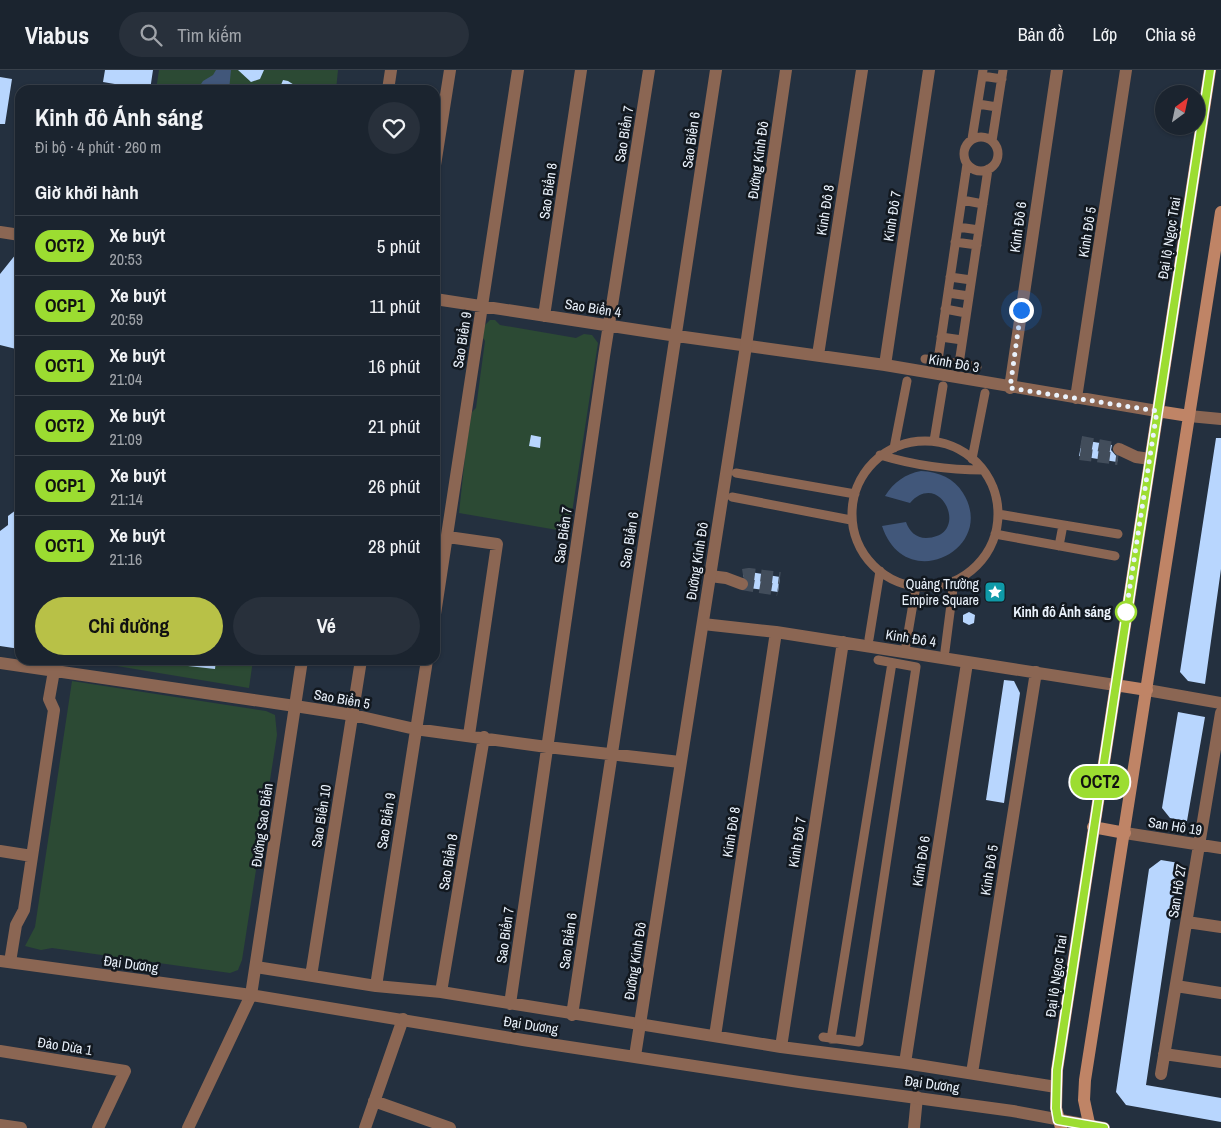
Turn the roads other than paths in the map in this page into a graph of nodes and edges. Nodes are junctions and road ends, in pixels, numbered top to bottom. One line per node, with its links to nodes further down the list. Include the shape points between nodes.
1 (391, 70): 15 (street)
2 (450, 70): 18 (street)
3 (518, 70): 37 (street, Sao Biển 9)
4 (581, 70): 40 (street, Sao Biển 8)
5 (649, 70): 41 (street, Sao Biển 7)
6 (716, 70): 42 (street, Sao Biển 6)
7 (786, 70): 45 (street, Đường Kinh Đô)
8 (862, 70): 46 (street, Kinh Đô 8)
9 (929, 70): 50 (street, Kinh Đô 7)
10 (1057, 70): 54 (street, Kinh Đô 6)
11 (1126, 70): 56 (street, Kinh Đô 5)
12 (1210, 70): 57 (main road, Đại lộ Ngọc Trai)
13 (982, 73): 14 (street); 16 (street)
14 (1002, 74): 17 (street)
15 (389, 85)
16 (978, 104): 17 (street); 19 (street)
17 (997, 107): 20 (street)
18 (440, 133)
19 (972, 139): 20 (street, via 982,136); 21 (street, via 964,148)
20 (992, 141): 22 (street, via 998,156)
21 (967, 164): 22 (street, via 977,170); 23 (street)
22 (988, 169): 24 (street)
23 (962, 200): 24 (street); 26 (street)
24 (983, 204): 27 (street)
25 (1221, 212): 58 (main road)
26 (958, 227): 27 (street); 30 (street)
27 (979, 230): 31 (street)
28 (0, 232): 29 (street)
29 (15, 234)
30 (956, 242): 31 (street); 32 (street)
31 (976, 245): 33 (street)
32 (950, 277): 33 (street); 34 (street)
33 (972, 280): 35 (street)
34 (948, 293): 35 (street); 38 (street)
35 (969, 296): 39 (street)
36 (440, 300): 37 (street, Sao Biển 4)
37 (482, 306): 40 (street, Sao Biển 4); 75 (street, Sao Biển 9)
38 (945, 309): 39 (street); 43 (street)
39 (966, 313): 44 (street)
40 (544, 316): 41 (street, Sao Biển 4)
41 (609, 326): 42 (street, Sao Biển 4); 108 (street, Sao Biển 7)
42 (677, 336): 45 (street, Sao Biển 4); 109 (street, Sao Biển 6)
43 (941, 336): 44 (street); 48 (street)
44 (962, 340): 49 (street)
45 (746, 346): 46 (street, Kinh Đô 3); 79 (street, Đường Kinh Đô)
46 (818, 356): 50 (street, Kinh Đô 3)
47 (925, 359): 48 (street)
48 (938, 360): 49 (street)
49 (959, 364): 51 (street)
50 (885, 366): 54 (street, Kinh Đô 3)
51 (977, 367)
52 (906, 381): 61 (street)
53 (943, 386): 60 (street)
54 (1010, 388): 56 (street, Kinh Đô 3)
55 (986, 393): 64 (street)
56 (1076, 398): 57 (street, Kinh Đô 3)
57 (1157, 411): 58 (main road); 65 (main road, Đại lộ Ngọc Trai)
58 (1189, 416): 59 (street); 100 (main road)
59 (1221, 420)
60 (934, 441): 61 (street); 64 (street, via 952,446)
61 (894, 448): 63 (street)
62 (1119, 454): 65 (street)
63 (880, 455): 66 (street, via 927,465); 68 (street, via 865,471)
64 (972, 459): 66 (street)
65 (1150, 459): 99 (main road, Đại lộ Ngọc Trai)
66 (983, 470): 70 (street, via 993,487)
67 (736, 473): 68 (street)
68 (855, 494): 71 (street)
69 (732, 497): 71 (street)
70 (998, 514): 72 (street); 73 (street)
71 (851, 520): 78 (street, via 857,540)
72 (1062, 525): 74 (street); 76 (street)
73 (995, 534): 76 (street); 81 (street, via 984,557)
74 (1118, 534)
75 (448, 537): 82 (street, Sao Biển 9); 106 (street, via 497,544)
76 (1059, 546): 77 (street)
77 (1114, 556)
78 (880, 571): 83 (street, via 897,581); 86 (street)
79 (710, 576): 80 (street); 84 (street, Đường Kinh Đô)
80 (743, 580)
81 (954, 581): 83 (street); 89 (street)
82 (440, 584)
83 (916, 586): 88 (street)
84 (702, 624): 85 (street, Kinh Đô 4); 110 (street, Đường Kinh Đô)
85 (776, 632): 87 (street, Kinh Đô 4); 132 (street, Kinh Đô 8)
86 (870, 639)
87 (843, 642): 91 (street, Kinh Đô 4); 133 (street, Kinh Đô 7)
88 (906, 645)
89 (945, 651)
90 (878, 660): 93 (street)
91 (967, 662): 98 (street, Kinh Đô 4); 138 (street, Kinh Đô 6)
92 (0, 663): 97 (street, Sao Biển 5)
93 (892, 663): 93 (street, via 919,668 864,1042 827,1038)
94 (301, 665): 102 (street, Đường Sao Biển)
95 (360, 665): 104 (street, Sao Biển 10)
96 (426, 665): 105 (street, Sao Biển 9)
97 (54, 671): 102 (street, Sao Biển 5); 117 (street, via 49,699 54,710)
98 (1036, 672): 99 (street, Kinh Đô 4); 139 (street, Kinh Đô 5)
99 (1115, 684): 100 (main road); 112 (main road, Đại lộ Ngọc Trai)
100 (1147, 690): 101 (street); 113 (main road)
101 (1221, 703)
102 (295, 706): 104 (street, Sao Biển 5); 121 (street, Đường Sao Biển)
103 (1221, 712): 111 (street, San Hô 27)
104 (353, 715): 105 (street, Sao Biển 5); 122 (street, Sao Biển 10)
105 (416, 728): 106 (street, Sao Biển 5); 123 (street, Sao Biển 9)
106 (469, 735): 107 (street, Sao Biển 5)
107 (484, 737): 108 (street, Sao Biển 5); 125 (street, Sao Biển 8)
108 (547, 747): 109 (street, Sao Biển 5); 128 (street, Sao Biển 7)
109 (610, 753): 110 (street, Sao Biển 5); 129 (street, Sao Biển 6)
110 (680, 762): 131 (street, Đường Kinh Đô)
111 (1215, 784): 114 (street, San Hô 27)
112 (1093, 827): 113 (main road); 141 (main road, Đại lộ Ngọc Trai)
113 (1125, 833): 114 (street, San Hô 19); 146 (main road, via 1085,1080 1084,1100)
114 (1199, 845): 115 (street, San Hô 19); 118 (street, San Hô 27)
115 (1221, 848)
116 (0, 851): 117 (street)
117 (32, 856): 120 (street, via 24,910)
118 (1187, 922): 119 (street); 124 (street, San Hô 27)
119 (1221, 927)
120 (5, 962): 127 (street, Đại Dương)
121 (256, 967): 122 (street); 127 (street, Đường Sao Biển)
122 (311, 976): 123 (street)
123 (376, 986): 125 (street)
124 (1176, 986): 126 (street); 135 (street, San Hô 27)
125 (441, 992): 128 (street)
126 (1221, 993)
127 (251, 995): 130 (street, Đại Dương); 149 (street, Đường Sao Biển)
128 (510, 1004): 129 (street)
129 (572, 1015): 131 (street)
130 (403, 1019): 136 (street, Đại Dương); 143 (street)
131 (640, 1024): 132 (street); 136 (street, Đường Kinh Đô)
132 (715, 1036): 133 (street)
133 (780, 1047): 138 (street)
134 (0, 1051): 148 (street, Đảo Dừa 1, via 124,1071)
135 (1164, 1054): 137 (street); 140 (street, San Hô 27)
136 (635, 1056): 142 (street, Đại Dương)
137 (1221, 1062)
138 (905, 1063): 139 (street)
139 (972, 1073): 141 (street)
140 (1161, 1074)
141 (1056, 1087): 144 (main road, Đại lộ Ngọc Trai)
142 (917, 1097): 144 (street, Đại Dương); 152 (street)
143 (374, 1101): 150 (street); 151 (street)
144 (1059, 1124): 146 (street, Đại Dương)
145 (0, 1125): 147 (street)
146 (1090, 1127): 153 (street, Đại Dương)
147 (21, 1128)
148 (98, 1128)
149 (188, 1128)
150 (365, 1128)
151 (450, 1128)
152 (914, 1128)
153 (1104, 1128)

